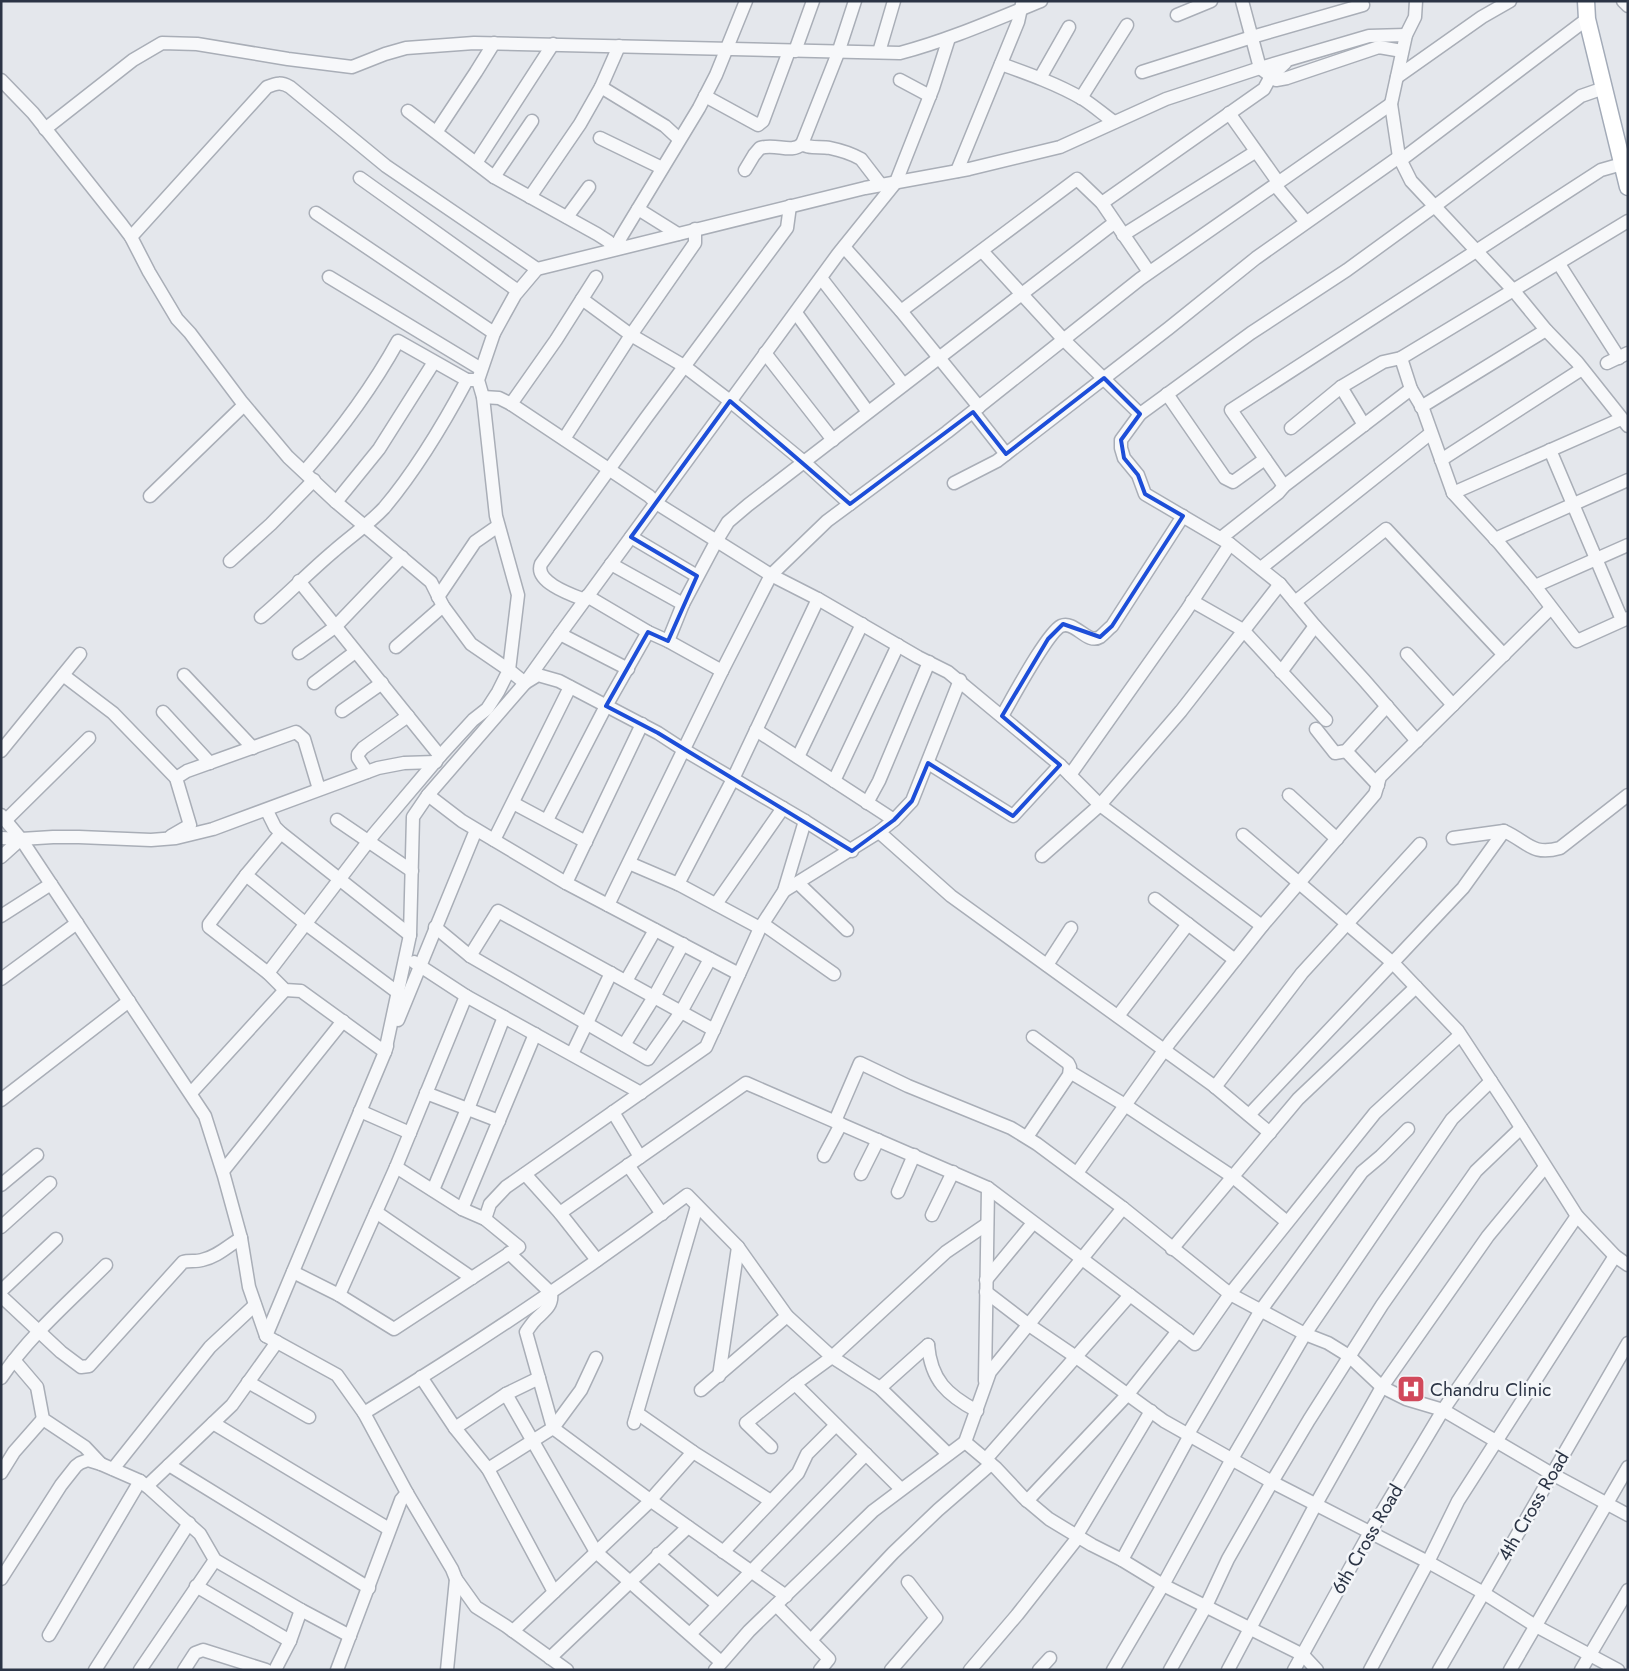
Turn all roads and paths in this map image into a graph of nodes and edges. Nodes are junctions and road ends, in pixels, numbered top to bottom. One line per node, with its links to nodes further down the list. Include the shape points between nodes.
1 (746, 1): 25 (street)
2 (813, 1): 26 (street)
3 (855, 1): 29 (street)
4 (894, 1): 28 (street)
5 (1042, 1): 12 (street)
6 (1211, 1): 15 (street)
7 (1242, 1): 20 (street)
8 (1416, 1): 19 (street, via 1415,17)
9 (1510, 1): 35 (street)
10 (1586, 1): 16 (main road)
11 (1623, 1): 14 (street)
12 (1021, 5): 21 (street); 31 (street, via 1018,22)
13 (1363, 5): 20 (street)
14 (1628, 6)
15 (1177, 15)
16 (1588, 20): 40 (main road); 55 (street)
17 (1127, 25): 43 (street)
18 (1069, 27): 36 (street)
19 (1406, 35): 27 (street); 30 (street, via 1370,36)
20 (1252, 36): 32 (street); 33 (street)
21 (949, 38): 28 (street, via 900,53); 42 (street)
22 (494, 43): 23 (street); 49 (street, via 413,46 352,67 197,44 162,43 133,60); 50 (street)
23 (553, 44): 24 (street); 56 (street)
24 (619, 46): 25 (street); 39 (street)
25 (726, 49): 26 (street); 41 (street)
26 (792, 51): 29 (street); 41 (street, via 760,125)
27 (1402, 51): 34 (street, via 1379,47 1287,78 1276,80); 35 (street)
28 (879, 52): 29 (street)
29 (838, 53): 53 (street)
30 (1287, 62): 32 (street); 34 (street)
31 (1001, 64): 36 (street); 60 (street)
32 (1260, 68): 34 (street); 48 (street, via 1166,99)
33 (1142, 72)
34 (1271, 76): 46 (street, via 1264,89)
35 (1397, 77): 44 (street)
36 (1040, 78): 43 (street)
37 (1, 80): 49 (street, via 18,95)
38 (900, 80): 42 (street)
39 (601, 87): 52 (street, via 665,126); 68 (street)
40 (1604, 88): 57 (main road); 71 (street, via 1581,96)
41 (705, 96): 52 (street)
42 (930, 96): 63 (street)
43 (1081, 98): 48 (street)
44 (1391, 104): 55 (street); 64 (street)
45 (408, 111): 50 (street)
46 (1229, 113): 54 (street); 69 (street)
47 (532, 121): 61 (street)
48 (1114, 122): 60 (street, via 1060,147)
49 (45, 129): 81 (street)
50 (437, 132): 56 (street)
51 (600, 138): 58 (street)
52 (679, 139): 58 (street)
53 (802, 144): 59 (street, via 793,150 780,146 760,148); 65 (street, via 830,148 861,159)
54 (1256, 152): 64 (street); 80 (street)
55 (1400, 158): 71 (street, via 1411,180); 77 (street)
56 (476, 163): 61 (street)
57 (1622, 164): 67 (main road); 85 (street, via 1601,170)
58 (662, 168): 72 (street)
59 (745, 170)
60 (957, 171): 63 (street)
61 (494, 177): 68 (street)
62 (360, 178): 92 (street)
63 (896, 182): 65 (street); 82 (street)
64 (1276, 184): 77 (street); 88 (street)
65 (881, 185): 70 (street)
66 (589, 187): 74 (street)
67 (1628, 187)
68 (530, 197): 74 (street)
69 (1102, 203): 76 (street); 84 (street, via 1076,179)
70 (790, 206): 78 (street); 107 (street, via 787,228)
71 (1435, 206): 85 (street); 114 (street, via 1347,270 1251,332)
72 (638, 209): 79 (street); 83 (street)
73 (316, 213): 99 (street)
74 (567, 218): 83 (street, via 608,241)
75 (1628, 221): 86 (street)
76 (1114, 222): 80 (street); 94 (street)
77 (1306, 222): 110 (street)
78 (694, 230): 79 (street); 100 (street, via 695,243)
79 (678, 234): 83 (street)
80 (1123, 235): 88 (street)
81 (131, 237): 87 (street, via 267,87 284,83 386,166); 118 (street, via 177,319)
82 (844, 247): 91 (street); 96 (street)
83 (615, 249): 87 (street)
84 (982, 250): 94 (street); 96 (street)
85 (1477, 252): 93 (street); 131 (street, via 1231,410)
86 (1558, 264): 93 (street); 105 (street)
87 (537, 269): 92 (street)
88 (1149, 272): 101 (street)
89 (329, 277): 109 (street)
90 (596, 277): 95 (street)
91 (821, 278): 97 (street); 111 (street)
92 (518, 291): 99 (street)
93 (1514, 291): 98 (street); 104 (street)
94 (1020, 294): 101 (street); 103 (street)
95 (582, 299): 100 (street); 117 (street)
96 (901, 311): 103 (street)
97 (796, 313): 102 (street); 121 (street)
98 (1546, 330): 108 (street); 119 (street)
99 (494, 333): 109 (street)
100 (631, 335): 107 (street); 127 (street)
101 (1064, 340): 110 (street); 120 (street)
102 (765, 353): 116 (street); 128 (street)
103 (938, 357): 111 (street); 120 (street)
104 (1401, 358): 112 (street, via 1383,362); 113 (street)
105 (1618, 358)
106 (434, 362): 109 (street); 135 (street, via 398,341); 141 (street, via 379,449)
107 (684, 366): 116 (street); 134 (street)
108 (1582, 369): 123 (street); 132 (street)
109 (475, 377): 115 (street); 146 (street, via 410,475)
110 (1104, 378): 122 (street); 130 (street)
111 (903, 384): 121 (street)
112 (1340, 388): 124 (street); 125 (street)
113 (1411, 390): 119 (street); 124 (street)
114 (1167, 394): 122 (street); 131 (street, via 1224,478 1233,482)
115 (483, 397): 117 (street, via 499,398); 147 (street)
116 (730, 401): 133 (street); 142 (street)
117 (511, 404): 127 (street)
118 (244, 405): 135 (street, via 288,457); 140 (street)
119 (1421, 407): 126 (street)
120 (976, 410): 130 (street); 143 (street)
121 (868, 412): 128 (street)
122 (1140, 414): 145 (street, via 1121,440 1124,458 1138,475 1145,494)
123 (1624, 422): 129 (street)
124 (1364, 425): 138 (street)
125 (1291, 428)
126 (1431, 433): 132 (street); 157 (street)
127 (564, 439): 134 (street)
128 (832, 440): 133 (street)
129 (1550, 450): 139 (street); 144 (street)
130 (1006, 454): 137 (street)
131 (1265, 459): 138 (street)
132 (1441, 460): 139 (street)
133 (804, 462): 143 (street); 150 (street, via 748,504 728,522)
134 (609, 469): 142 (street); 163 (street, via 540,568 541,574 558,589)
135 (310, 475): 141 (street); 155 (street, via 271,524)
136 (1628, 480): 144 (street)
137 (954, 483)
138 (1284, 486): 151 (street)
139 (1453, 493): 149 (street)
140 (150, 496)
141 (336, 502): 146 (street)
142 (656, 504): 148 (street); 150 (street)
143 (850, 504): 158 (street, via 827,521)
144 (1572, 504): 149 (street); 154 (street)
145 (1183, 516): 151 (street); 204 (street, via 1112,626 1094,638 1066,625 1060,626 1048,639)
146 (366, 526): 153 (street); 160 (street)
147 (498, 526): 165 (street, via 475,542); 188 (street, via 518,595)
148 (631, 537): 156 (street); 159 (street)
149 (1495, 539): 162 (street)
150 (717, 540): 158 (street); 159 (street)
151 (1226, 541): 157 (street); 166 (street)
152 (1628, 545): 154 (street)
153 (402, 557): 165 (street, via 431,582); 174 (street)
154 (1597, 560): 162 (street); 171 (street)
155 (230, 561)
156 (611, 564): 163 (street); 168 (street)
157 (1261, 568): 161 (street)
158 (771, 575): 164 (street); 189 (street)
159 (697, 576): 168 (street)
160 (300, 582): 170 (street); 174 (street)
161 (1280, 584): 167 (street); 175 (street)
162 (1535, 586): 169 (street)
163 (586, 598): 176 (street); 177 (street)
164 (818, 599): 172 (street); 208 (street)
165 (441, 601): 180 (street); 188 (street, via 471,644)
166 (1192, 601): 175 (street); 221 (street)
167 (1295, 602): 173 (street); 185 (street, via 1386,528)
168 (683, 604): 178 (street)
169 (1551, 608): 171 (street, via 1577,641); 185 (street)
170 (261, 617)
171 (1625, 619)
172 (862, 624): 179 (street); 215 (street)
173 (1315, 626): 190 (street); 200 (street)
174 (336, 627): 181 (street); 182 (street)
175 (1243, 630): 190 (street); 232 (street, via 1181,711)
176 (648, 632): 178 (street); 187 (street)
177 (560, 634): 187 (street); 196 (street)
178 (668, 641): 189 (street)
179 (898, 645): 186 (street); 224 (street)
180 (396, 647)
181 (356, 652): 194 (street); 195 (street)
182 (299, 653)
183 (80, 654): 191 (street)
184 (1407, 654): 198 (street)
185 (1504, 655): 198 (street)
186 (929, 662): 193 (street); 230 (street)
187 (628, 669): 199 (street)
188 (508, 670): 196 (street); 216 (street, via 487,709)
189 (722, 670): 212 (street)
190 (1281, 672): 205 (street)
191 (63, 675): 213 (street); 222 (street, via 113,713)
192 (184, 675): 211 (street)
193 (960, 680): 204 (street); 218 (street)
194 (314, 683)
195 (382, 683): 201 (street); 203 (street)
196 (526, 683): 197 (street, via 538,675 559,680); 229 (street)
197 (570, 687): 199 (street); 231 (street)
198 (1453, 705): 210 (street)
199 (606, 706): 206 (street); 237 (street)
200 (1387, 706): 210 (street); 214 (street)
201 (342, 711)
202 (162, 712): 217 (street)
203 (408, 716): 216 (street); 220 (street, via 358,754)
204 (1002, 716): 219 (street)
205 (1326, 720)
206 (642, 724): 212 (street); 252 (street)
207 (1316, 729): 214 (street, via 1335,753)
208 (756, 730): 215 (street); 223 (street)
209 (89, 738): 235 (street)
210 (1417, 741): 225 (street, via 1380,777)
211 (253, 748): 217 (street); 226 (street, via 296,732 304,739)
212 (684, 750): 223 (street); 257 (street)
213 (1, 751)
214 (1346, 751): 225 (street)
215 (798, 757): 224 (street)
216 (438, 759): 220 (street, via 389,765); 251 (street)
217 (210, 763): 222 (street)
218 (928, 763): 219 (street, via 1012,816); 238 (street, via 912,802)
219 (1060, 766): 221 (street)
220 (366, 772): 226 (street)
221 (1070, 775): 232 (street)
222 (176, 778): 248 (street, via 190,825)
223 (733, 779): 233 (street); 265 (street)
224 (834, 781): 230 (street)
225 (1378, 785): 249 (street, via 1375,794)
226 (319, 789): 234 (street)
227 (1289, 795): 249 (street)
228 (1628, 795): 241 (street, via 1560,848 1551,851 1536,850)
229 (428, 796): 240 (street); 258 (street, via 413,817)
230 (867, 802): 238 (street)
231 (513, 803): 237 (street); 250 (street)
232 (1100, 805): 255 (street); 276 (street)
233 (784, 808): 239 (street); 268 (street)
234 (267, 811): 243 (street); 248 (street, via 200,834)
235 (4, 818): 247 (street)
236 (337, 820): 251 (street)
237 (547, 820): 252 (street)
238 (894, 820): 242 (street)
239 (805, 821): 254 (street); 266 (street)
240 (476, 830): 250 (street); 277 (street)
241 (1504, 831): 246 (street); 287 (street, via 1463,888)
242 (879, 832): 254 (street); 289 (street, via 951,896)
243 (281, 833): 259 (street); 260 (street)
244 (1243, 835): 263 (street)
245 (1, 838): 247 (street)
246 (1454, 838)
247 (21, 839): 248 (street, via 53,836); 256 (street); 264 (street)
248 (164, 839)
249 (1337, 839): 263 (street)
250 (494, 840): 261 (street)
251 (368, 842): 258 (street); 260 (street)
252 (586, 842): 261 (street)
253 (1420, 844): 274 (street)
254 (852, 850): 262 (street)
255 (1042, 856)
256 (1, 857)
257 (629, 863): 265 (street); 269 (street)
258 (412, 872): 281 (street)
259 (246, 875): 272 (street); 291 (street, via 208,927)
260 (339, 880): 272 (street); 281 (street)
261 (566, 883): 269 (street)
262 (798, 883): 266 (street); 280 (street)
263 (1299, 883): 274 (street); 276 (street)
264 (51, 884): 270 (street); 271 (street)
265 (678, 884): 268 (street)
266 (784, 891): 275 (street)
267 (1155, 899): 273 (street)
268 (716, 904): 275 (street)
269 (608, 905): 279 (street)
270 (1, 916)
271 (77, 923): 294 (street); 301 (street)
272 (306, 924): 291 (street); 298 (street)
273 (1188, 924): 286 (street); 303 (street)
274 (1348, 924): 287 (street); 317 (street, via 1302,974)
275 (761, 926): 292 (street); 293 (street)
276 (1262, 926): 286 (street)
277 (435, 927): 284 (street); 288 (street)
278 (1071, 928): 289 (street)
279 (655, 930): 282 (street); 295 (street)
280 (847, 930)
281 (410, 935): 283 (street)
282 (683, 944): 285 (street); 300 (street)
283 (405, 956): 288 (street); 298 (street)
284 (470, 956): 290 (street, via 498,911); 306 (street)
285 (710, 959): 292 (street); 302 (street)
286 (1236, 960): 312 (street)
287 (1393, 963): 296 (street); 326 (street)
288 (419, 965): 299 (street); 313 (street)
289 (1048, 965): 303 (street)
290 (611, 973): 295 (street); 306 (street)
291 (268, 974): 297 (street)
292 (739, 974): 307 (street)
293 (834, 974)
294 (1, 979)
295 (626, 981): 300 (street)
296 (1416, 987): 309 (street); 331 (street, via 1298,1099)
297 (285, 990): 305 (street, via 301,991); 318 (street)
298 (398, 992): 313 (street)
299 (466, 996): 304 (street); 319 (street)
300 (654, 997): 302 (street); 311 (street)
301 (129, 1002): 318 (street); 321 (street)
302 (681, 1012): 307 (street); 311 (street, via 648,1059)
303 (1118, 1016): 312 (street)
304 (504, 1017): 308 (street); 323 (street)
305 (343, 1021): 313 (street); 342 (street)
306 (586, 1023): 311 (street); 314 (street)
307 (714, 1030): 320 (street, via 706,1047)
308 (535, 1034): 314 (street); 327 (street)
309 (1460, 1035): 316 (street); 363 (street, via 1375,1113)
310 (1033, 1036): 315 (street, via 1068,1063)
311 (624, 1045)
312 (1165, 1050): 317 (street); 322 (street)
313 (385, 1052): 324 (street)
314 (572, 1054): 320 (street)
315 (1070, 1072): 322 (street); 333 (street)
316 (1491, 1081): 329 (street); 390 (street, via 1452,1119)
317 (1216, 1087): 326 (street)
318 (191, 1093): 342 (street, via 205,1116)
319 (426, 1093): 323 (street); 332 (street)
320 (641, 1093): 325 (street)
321 (3, 1096)
322 (1125, 1105): 344 (street); 347 (street)
323 (468, 1109): 327 (street); 351 (street)
324 (360, 1111): 332 (street); 376 (street)
325 (613, 1112): 338 (street); 345 (street)
326 (1249, 1115): 331 (street)
327 (499, 1121): 355 (street)
328 (838, 1122): 333 (street, via 860,1062); 334 (street); 337 (street); 338 (street, via 746,1083)
329 (1521, 1128): 341 (street); 393 (street, via 1476,1172)
330 (1408, 1129): 385 (street, via 1362,1172)
331 (1270, 1132): 347 (street)
332 (410, 1133): 340 (street)
333 (1026, 1137): 344 (street)
334 (878, 1140): 335 (street); 346 (street)
335 (914, 1155): 343 (street); 352 (street)
336 (37, 1156): 349 (street)
337 (824, 1156)
338 (640, 1157): 339 (street)
339 (628, 1165): 357 (street); 358 (street)
340 (396, 1167): 351 (street); 356 (street)
341 (1546, 1167): 360 (street); 405 (street, via 1488,1236)
342 (223, 1171): 366 (street)
343 (953, 1172): 350 (street); 359 (street)
344 (1076, 1173): 354 (street)
345 (525, 1174): 357 (street); 361 (street, via 490,1204)
346 (861, 1174)
347 (1233, 1177): 363 (street); 369 (street)
348 (50, 1183): 365 (street)
349 (1, 1185)
350 (988, 1188): 362 (street); 364 (street)
351 (432, 1190): 355 (street)
352 (898, 1192)
353 (698, 1206): 358 (street, via 687,1195); 368 (street); 425 (street, via 636,1418)
354 (1123, 1208): 369 (street); 372 (street)
355 (462, 1209): 361 (street)
356 (376, 1212): 377 (street); 381 (street)
357 (560, 1213): 373 (street)
358 (662, 1214): 373 (street)
359 (932, 1216)
360 (1576, 1216): 371 (street); 410 (street, 6th Cross Road)
361 (485, 1219): 370 (street, via 519,1247)
362 (1033, 1222): 372 (street); 378 (street)
363 (1288, 1222): 380 (street)
364 (987, 1224): 378 (street); 394 (street, via 946,1252)
365 (1, 1227)
366 (241, 1238): 384 (street); 389 (street, via 216,1256 183,1262 89,1366 81,1368)
367 (56, 1240): 383 (street)
368 (738, 1247): 386 (street); 398 (street)
369 (1172, 1249): 380 (street)
370 (509, 1253): 377 (street); 379 (street)
371 (1615, 1256): 375 (street); 421 (street)
372 (1081, 1258): 382 (street); 387 (street)
373 (597, 1260): 379 (street)
374 (106, 1265): 389 (street)
375 (1628, 1265)
376 (293, 1272): 381 (street); 391 (street)
377 (472, 1278): 381 (street, via 394,1329)
378 (986, 1286): 387 (street); 404 (street)
379 (551, 1293): 399 (street); 401 (street, via 547,1310 526,1332)
380 (1230, 1294): 385 (street); 388 (street, via 1195,1344)
381 (339, 1295)
382 (1130, 1295): 388 (street); 395 (street)
383 (2, 1296): 389 (street)
384 (255, 1305): 391 (street); 431 (street, via 210,1346)
385 (1261, 1310): 390 (street); 420 (street)
386 (787, 1316): 394 (street); 398 (street)
387 (1029, 1325): 395 (street); 404 (street, via 990,1372)
388 (1178, 1331): 409 (street)
389 (39, 1332): 397 (street)
390 (1304, 1334): 393 (street); 428 (street)
391 (272, 1339): 402 (street); 413 (street, via 337,1375)
392 (1626, 1349): 435 (street, 4th Cross Road)
393 (1349, 1356): 405 (street); 436 (street)
394 (832, 1357): 403 (street); 406 (street)
395 (1076, 1357): 409 (street); 429 (street)
396 (596, 1358): 419 (street, via 581,1390)
397 (14, 1360): 400 (street); 415 (street, via 36,1387)
398 (719, 1376): 407 (street)
399 (421, 1377): 413 (street); 418 (street)
400 (1, 1378)
401 (539, 1378): 408 (street); 419 (street)
402 (248, 1382): 414 (street); 416 (street, via 232,1405)
403 (794, 1384): 417 (street); 424 (street, via 746,1423)
404 (985, 1386): 411 (street)
405 (1382, 1387): 410 (street, via 1406,1399); 444 (street)
406 (880, 1388): 411 (street, via 928,1345 929,1361 935,1376 957,1400); 427 (street)
407 (701, 1390)
408 (506, 1394): 418 (street); 422 (street)
409 (1128, 1394): 412 (street); 442 (street)
410 (1443, 1410): 421 (street); 449 (street, 6th Cross Road)
411 (977, 1411): 423 (street)
412 (1151, 1412): 420 (street); 450 (street)
413 (364, 1413): 439 (street)
414 (310, 1417)
415 (43, 1419): 431 (street, via 79,1442); 434 (street, via 14,1452)
416 (213, 1423): 430 (street); 448 (street)
417 (836, 1425): 426 (street); 441 (street, via 807,1454 798,1473)
418 (455, 1428): 433 (street)
419 (553, 1428): 422 (street); 440 (street)
420 (1189, 1435): 428 (street); 455 (street)
421 (1496, 1441): 435 (street); 456 (street, via 1458,1501)
422 (533, 1442): 433 (street); 451 (street)
423 (965, 1442): 427 (street); 429 (street)
424 (771, 1447)
425 (693, 1452): 440 (street); 441 (street)
426 (866, 1454): 438 (street); 457 (street)
427 (948, 1454): 438 (street)
428 (1232, 1459): 436 (street); 462 (street)
429 (989, 1462): 442 (street); 479 (street, via 894,1553)
430 (169, 1465): 437 (street); 464 (street)
431 (107, 1466): 437 (street); 458 (street, via 88,1460 76,1466)
432 (1628, 1467): 443 (street)
433 (488, 1469): 466 (street)
434 (1, 1473)
435 (1552, 1474): 443 (street); 467 (street, 4th Cross Road)
436 (1272, 1482): 444 (street); 471 (street, via 1228,1559)
437 (143, 1484): 446 (street); 477 (street)
438 (901, 1489): 468 (street, via 873,1511)
439 (407, 1492): 448 (street); 459 (street)
440 (650, 1500): 447 (street); 451 (street)
441 (771, 1501): 452 (street)
442 (1027, 1501): 450 (street)
443 (1606, 1503): 445 (street); 473 (street)
444 (1316, 1504): 449 (street); 474 (street)
445 (1628, 1515)
446 (189, 1522): 454 (street); 486 (street)
447 (688, 1527): 452 (street); 453 (street)
448 (389, 1529): 464 (street)
449 (1370, 1532): 456 (street); 481 (street, 6th Cross Road)
450 (1078, 1536): 455 (street); 496 (street)
451 (596, 1552): 460 (street); 466 (street)
452 (723, 1552): 457 (street)
453 (658, 1554): 460 (street); 469 (street)
454 (215, 1560): 463 (street); 472 (street)
455 (1122, 1560): 462 (street)
456 (1428, 1562): 467 (street); 503 (street)
457 (751, 1571): 468 (street); 469 (street)
458 (1, 1579)
459 (456, 1579): 475 (street, via 476,1607); 492 (street)
460 (629, 1581): 476 (street); 483 (street)
461 (908, 1582): 495 (street, via 936,1618)
462 (1163, 1584): 471 (street); 498 (street)
463 (196, 1586): 480 (street); 487 (street)
464 (369, 1588): 478 (street)
465 (1628, 1590): 482 (street)
466 (554, 1592): 475 (street)
467 (1482, 1592): 473 (street); 504 (street, 4th Cross Road)
468 (786, 1596): 470 (street)
469 (718, 1605): 476 (street)
470 (776, 1605): 479 (street); 485 (street)
471 (1206, 1606): 474 (street); 499 (street)
472 (301, 1610): 478 (street); 480 (street)
473 (1534, 1625): 482 (street); 505 (street)
474 (1250, 1629): 481 (street); 500 (street)
475 (513, 1631): 483 (street)
476 (690, 1634): 485 (street)
477 (49, 1635)
478 (350, 1636): 491 (street)
479 (811, 1640): 494 (street, via 829,1659)
480 (290, 1641): 490 (street)
481 (1302, 1655): 501 (street, 6th Cross Road); 502 (street)
482 (1590, 1655): 506 (street); 507 (street)
483 (550, 1658): 493 (street)
484 (1050, 1658): 497 (street)
485 (718, 1666)
486 (94, 1670)
487 (140, 1670)
488 (184, 1670): 489 (street, via 195,1653 203,1650)
489 (266, 1670)
490 (275, 1670)
491 (337, 1670)
492 (447, 1670)
493 (567, 1670)
494 (820, 1670)
495 (891, 1670)
496 (970, 1670)
497 (1039, 1670)
498 (1113, 1670)
499 (1170, 1670)
500 (1228, 1670)
501 (1294, 1670)
502 (1317, 1670)
503 (1370, 1670)
504 (1439, 1670)
505 (1510, 1670)
506 (1581, 1670)
507 (1618, 1670)

